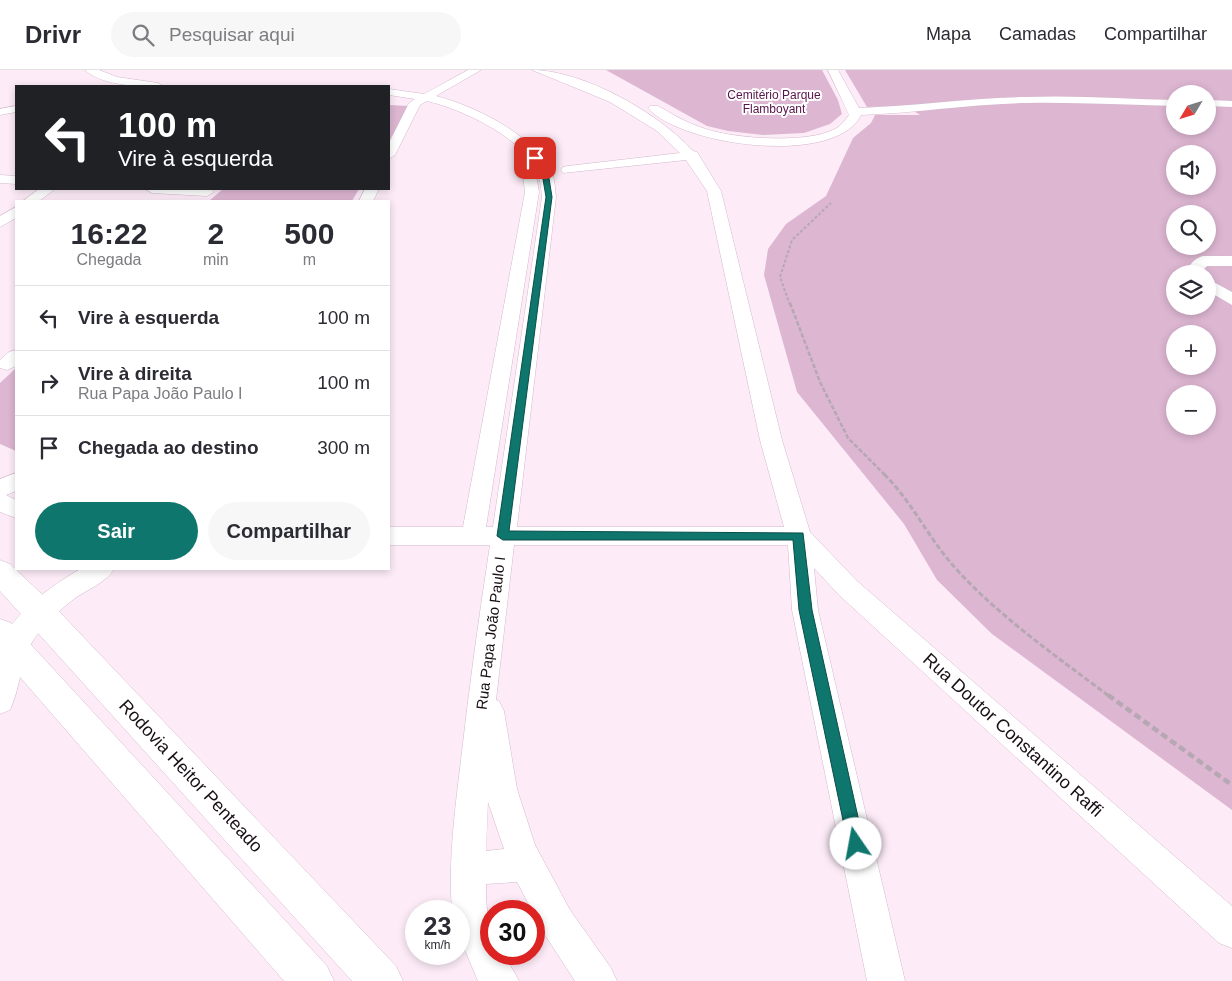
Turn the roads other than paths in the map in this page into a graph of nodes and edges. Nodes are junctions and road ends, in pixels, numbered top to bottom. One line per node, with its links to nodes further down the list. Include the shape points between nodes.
1 (90, 70): 7 (street, via 115,80)
2 (476, 70): 8 (street)
3 (537, 70): 19 (street, via 624,105)
4 (833, 70): 16 (street)
5 (80, 74): 6 (street)
6 (108, 85)
7 (143, 85)
8 (404, 95): 18 (street); 37 (street, via 453,113 482,131 514,154 530,175 532,192); 39 (street, Rua Papa João Paulo I, via 464,109 519,143 545,172 549,197 546,224)
9 (639, 99): 16 (street, via 705,133 754,141 796,140 839,131 855,116)
10 (1166, 103): 16 (street, via 958,102 912,110)
11 (1216, 103): 12 (street)
12 (1232, 104)
13 (1216, 106): 17 (street)
14 (15, 109): 15 (street)
15 (0, 112)
16 (854, 112)
17 (1232, 116)
18 (390, 151)
19 (692, 155): 20 (street); 40 (street, via 714,191 772,440)
20 (568, 170)
21 (0, 179): 22 (street)
22 (15, 180)
23 (46, 190): 25 (street)
24 (208, 190): 26 (street)
25 (32, 200)
26 (196, 200)
27 (15, 212): 28 (street)
28 (0, 222)
29 (1232, 261): 30 (street, via 1203,261)
30 (1199, 265)
31 (1216, 289): 32 (street)
32 (1232, 300)
33 (15, 482): 34 (street)
34 (0, 489)
35 (0, 502): 36 (street)
36 (15, 509)
37 (473, 535): 38 (street); 39 (street)
38 (390, 536)
39 (503, 536): 40 (street); 45 (street, Rua Papa João Paulo I)
40 (799, 536): 49 (street, Rua Doutor Constantino Raffi, via 848,588); 54 (street, via 806,610)
41 (100, 570): 43 (street, via 68,590)
42 (0, 572): 43 (main road, Rodovia Heitor Penteado)
43 (41, 613): 44 (street); 52 (main road, Rodovia Heitor Penteado)
44 (7, 640): 46 (street); 51 (main road)
45 (484, 680): 47 (street, via 506,812); 48 (street, Rua Papa João Paulo I, via 471,809)
46 (0, 701)
47 (526, 864): 48 (street); 53 (street, via 581,960)
48 (469, 869): 50 (street, Rua Papa João Paulo I, via 470,920)
49 (1232, 930)
50 (496, 978)
51 (312, 981)
52 (381, 981)
53 (598, 981)
54 (886, 981)

